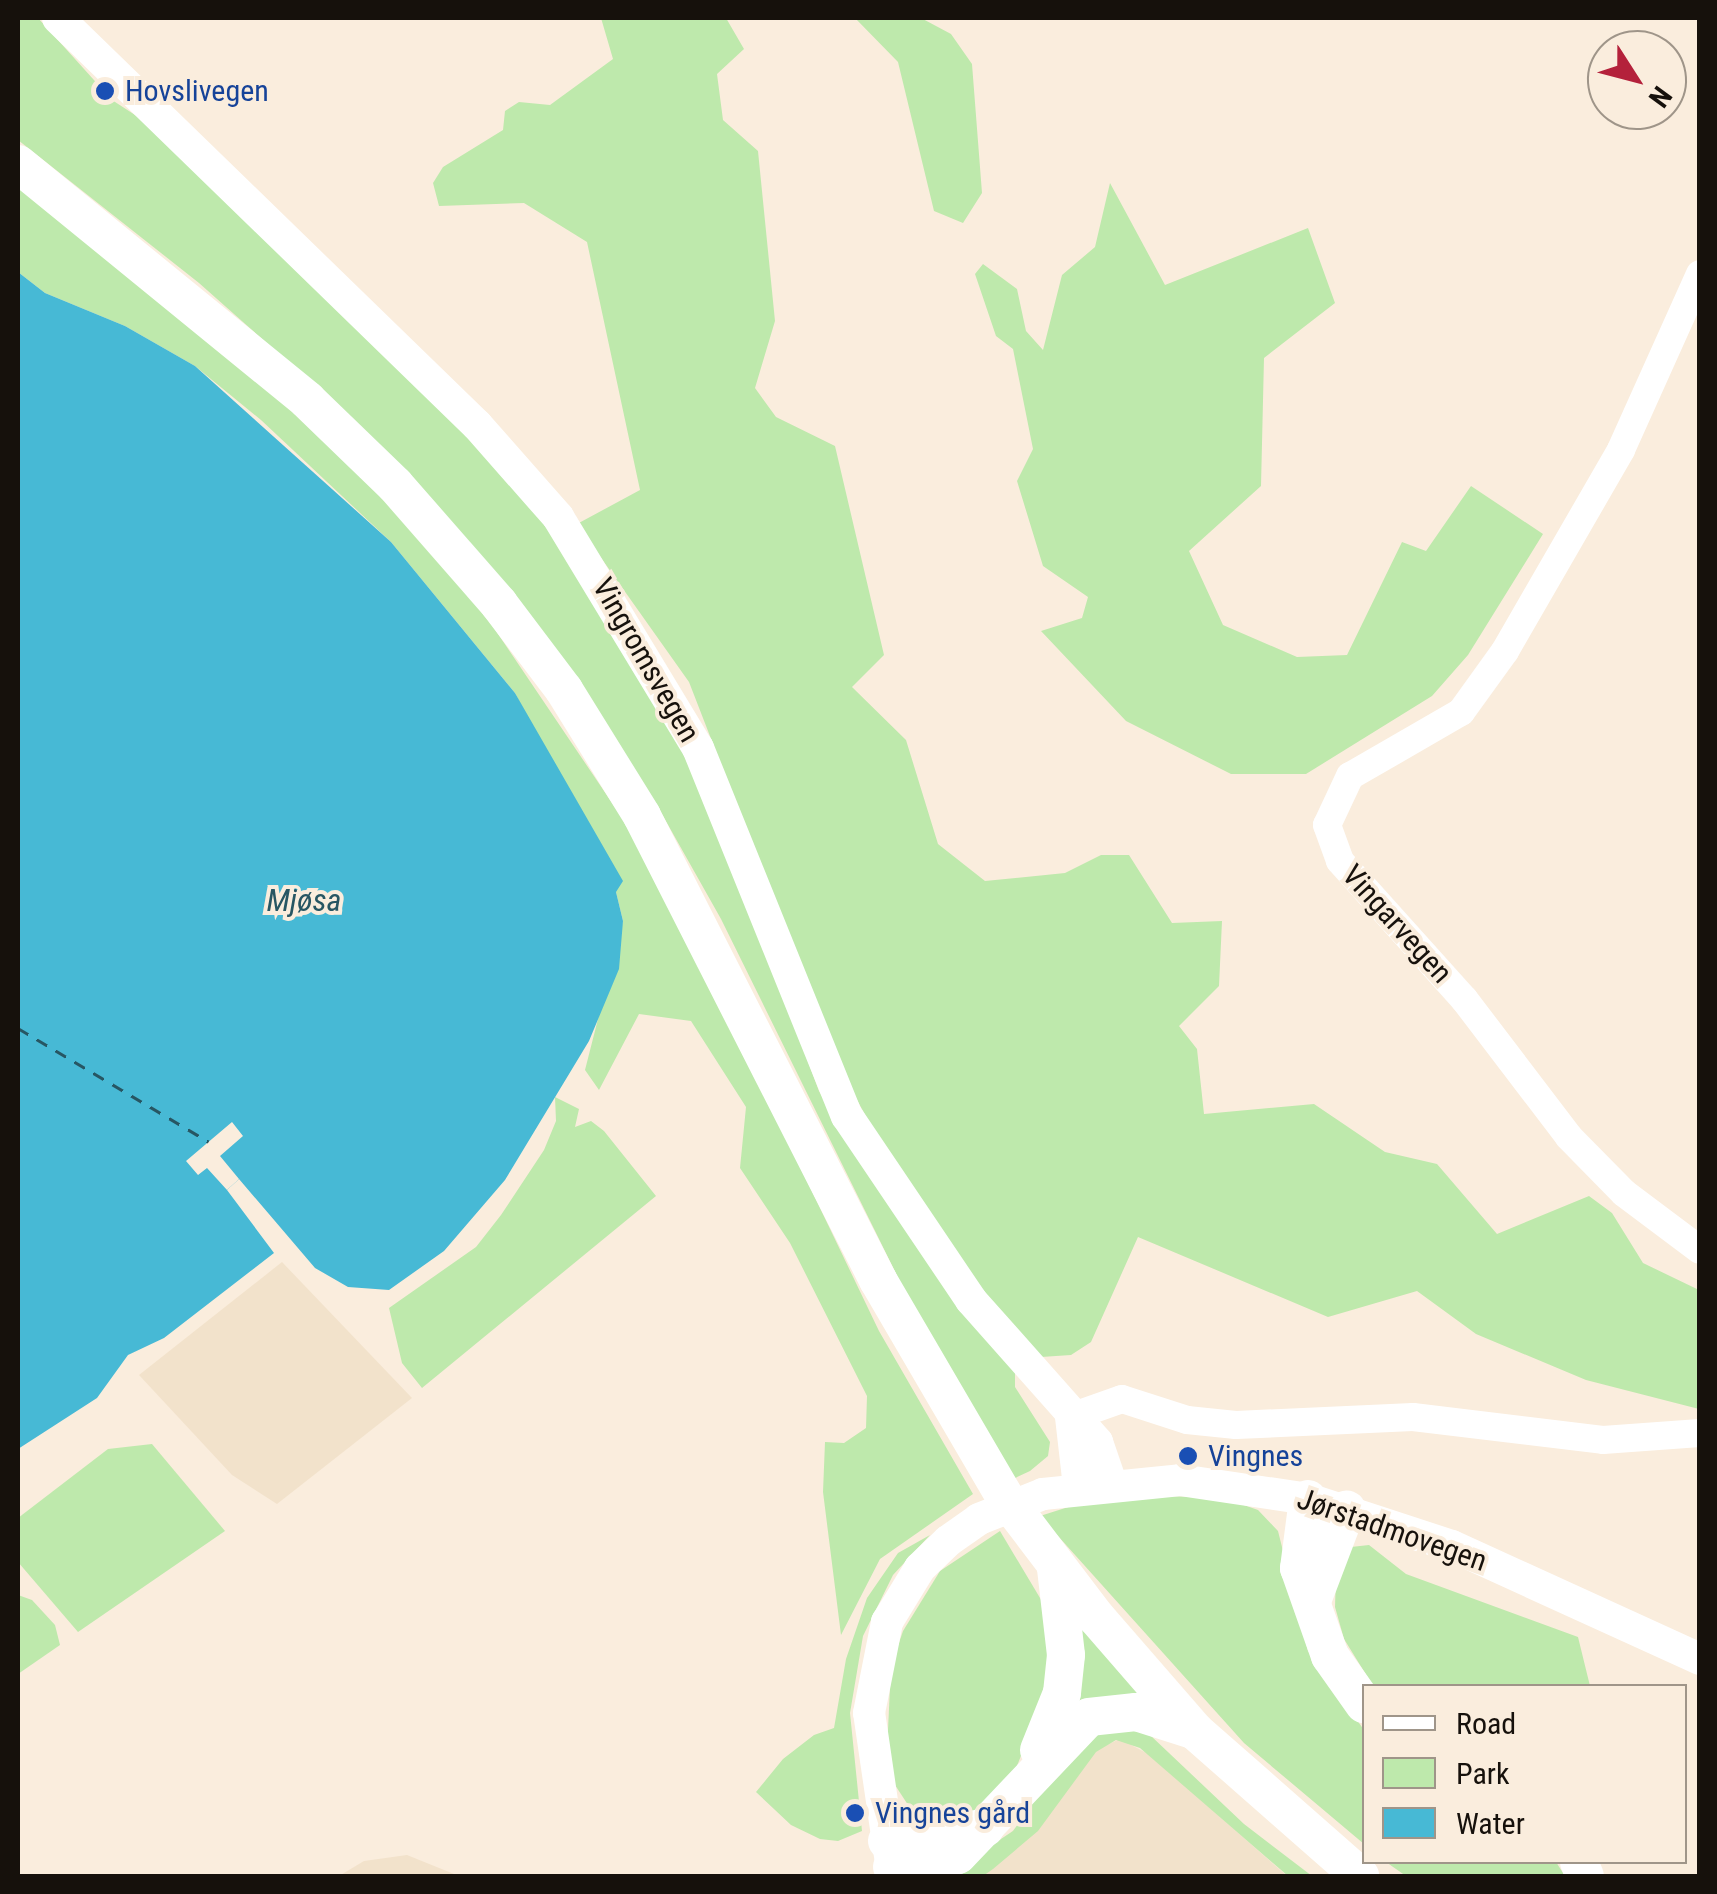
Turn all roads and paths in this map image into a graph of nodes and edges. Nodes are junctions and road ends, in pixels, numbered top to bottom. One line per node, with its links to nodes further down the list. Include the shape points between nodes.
1 (58, 18): 5 (main road, Vingromsvegen, via 477,425 558,517 698,748 847,1116 923,1237)
2 (18, 164): 11 (highway, via 266,363 352,442 462,558 554,677 690,903 942,1396)
3 (1700, 274): 4 (street, Vingarvegen, via 1621,450 1505,651 1461,712 1350,776 1327,824 1340,861 1464,999 1569,1138 1624,1193)
4 (1700, 1250)
5 (1071, 1417): 6 (street, via 1122,1399 1187,1420 1236,1425 1413,1417 1603,1440); 7 (main road, Vingromsvegen, via 1097,1442); 8 (main road)
6 (1700, 1433)
7 (1111, 1482): 8 (main road, Jørstadmovegen); 9 (main road, Jørstadmovegen, via 1205,1482)
8 (1072, 1488): 17 (main road, Jørstadmovegen, via 998,1511 948,1541 897,1602 874,1665 871,1761)
9 (1308, 1499): 10 (main road, Jørstadmovegen); 12 (highway, via 1299,1568)
10 (1347, 1509): 12 (highway); 13 (main road, Jørstadmovegen, via 1452,1546)
11 (1056, 1569): 15 (highway); 16 (highway, via 1065,1671)
12 (1312, 1602): 14 (highway, via 1330,1656)
13 (1700, 1659)
14 (1362, 1701)
15 (1196, 1731): 16 (highway, via 1136,1712 1103,1712 1075,1726); 18 (highway)
16 (1032, 1772): 17 (highway, via 958,1855 918,1869)
17 (891, 1862)
18 (1360, 1876)

